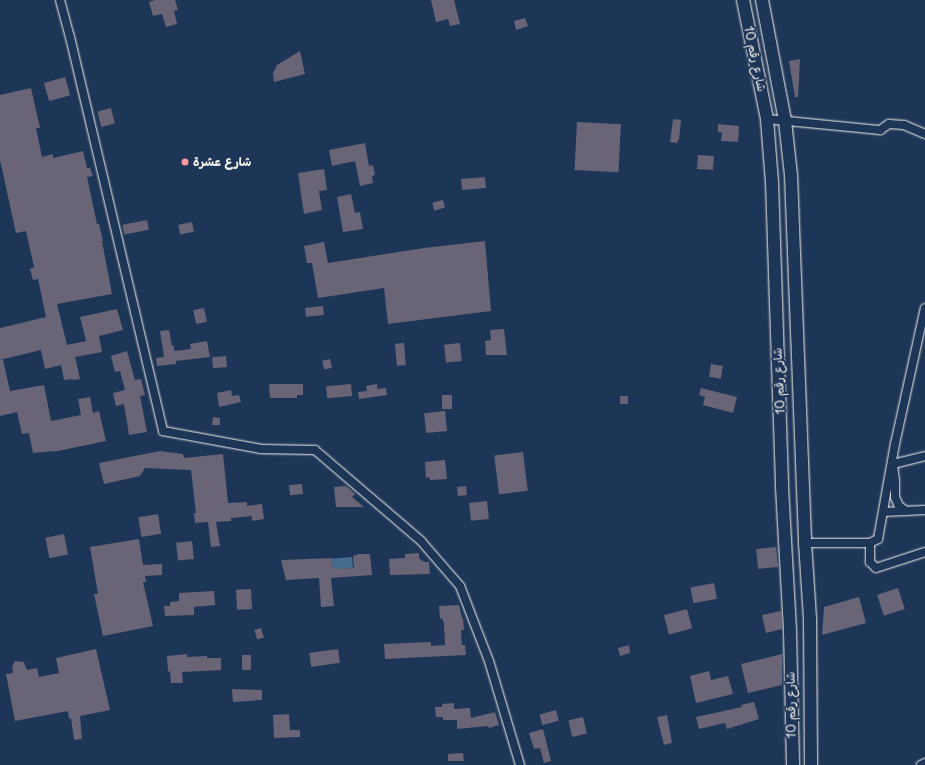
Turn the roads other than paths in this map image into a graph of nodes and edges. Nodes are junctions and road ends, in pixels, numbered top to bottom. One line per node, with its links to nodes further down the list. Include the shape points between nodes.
1 (60, 0): 17 (street, via 163,431 261,449 315,450 421,541 460,586 489,661)
2 (743, 0): 4 (main road, شارع رقم 10)
3 (762, 0): 5 (main road, شارع رقم 10)
4 (767, 119): 5 (street); 18 (main road, شارع رقم 10, via 772,182)
5 (785, 121): 6 (street, via 880,130 889,124 904,125); 13 (main road, شارع رقم 10, via 791,175)
6 (925, 134)
7 (925, 308): 9 (street, via 895,444)
8 (925, 456): 9 (street)
9 (893, 464): 11 (street, via 895,497); 12 (street)
10 (925, 510): 11 (street)
11 (906, 511): 12 (street)
12 (883, 512): 14 (street, via 878,539)
13 (805, 543): 14 (street); 19 (main road, شارع رقم 10, via 810,618)
14 (870, 543): 15 (street, via 870,562 876,568)
15 (925, 552)
16 (925, 763): 20 (street)
17 (520, 765)
18 (793, 765)
19 (811, 765)
20 (921, 765)

